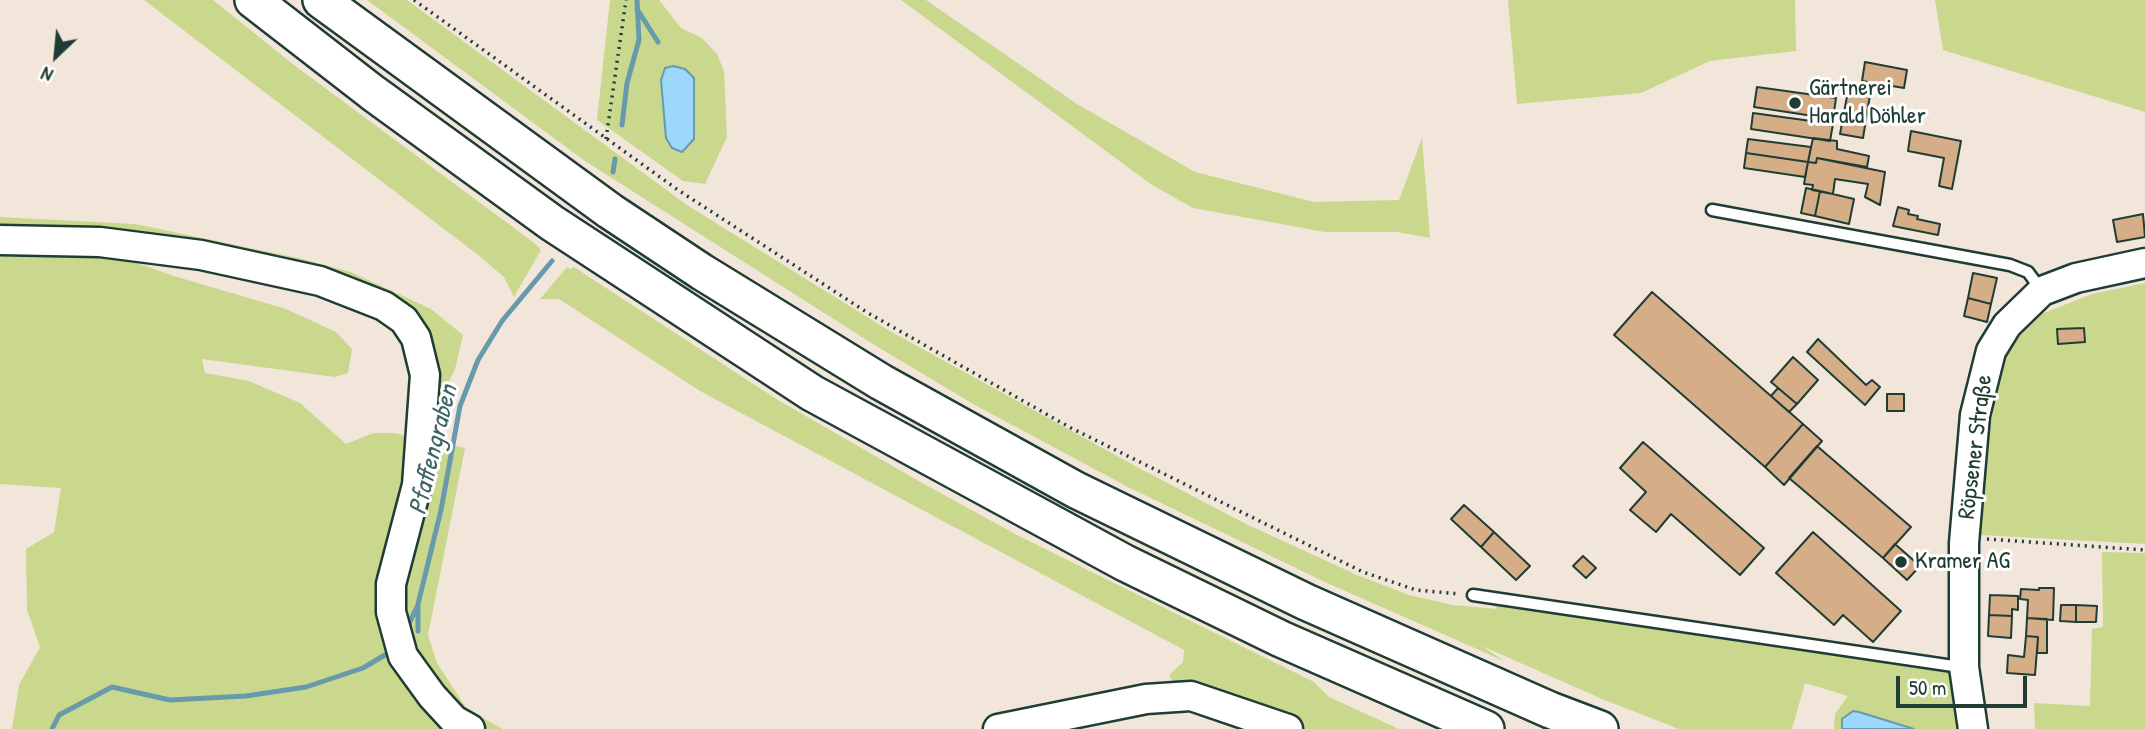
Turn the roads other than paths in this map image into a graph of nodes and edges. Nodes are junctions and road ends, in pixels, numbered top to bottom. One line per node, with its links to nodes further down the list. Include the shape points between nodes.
1 (253, 0): 12 (highway, via 552,223 812,393 1125,563 1281,639)
2 (321, 0): 13 (highway, via 610,211 881,382 1076,490 1306,602)
3 (1712, 210): 6 (lane, via 2010,265 2028,272)
4 (0, 240): 9 (street, via 100,242 201,255 320,281 384,306 404,320 416,338 425,375 417,485 391,584 390,612 403,656 454,720)
5 (2145, 263): 6 (street, Röpsener Straße, via 2076,278)
6 (2042, 291): 8 (street, Röpsener Straße, via 2007,325 1991,351 1975,415 1965,533)
7 (1473, 595): 8 (lane)
8 (1964, 667): 14 (street, Röpsener Straße)
9 (470, 729)
10 (998, 729): 11 (street, via 1146,699 1191,696)
11 (1288, 729)
12 (1486, 729)
13 (1600, 729)
14 (1973, 729)

